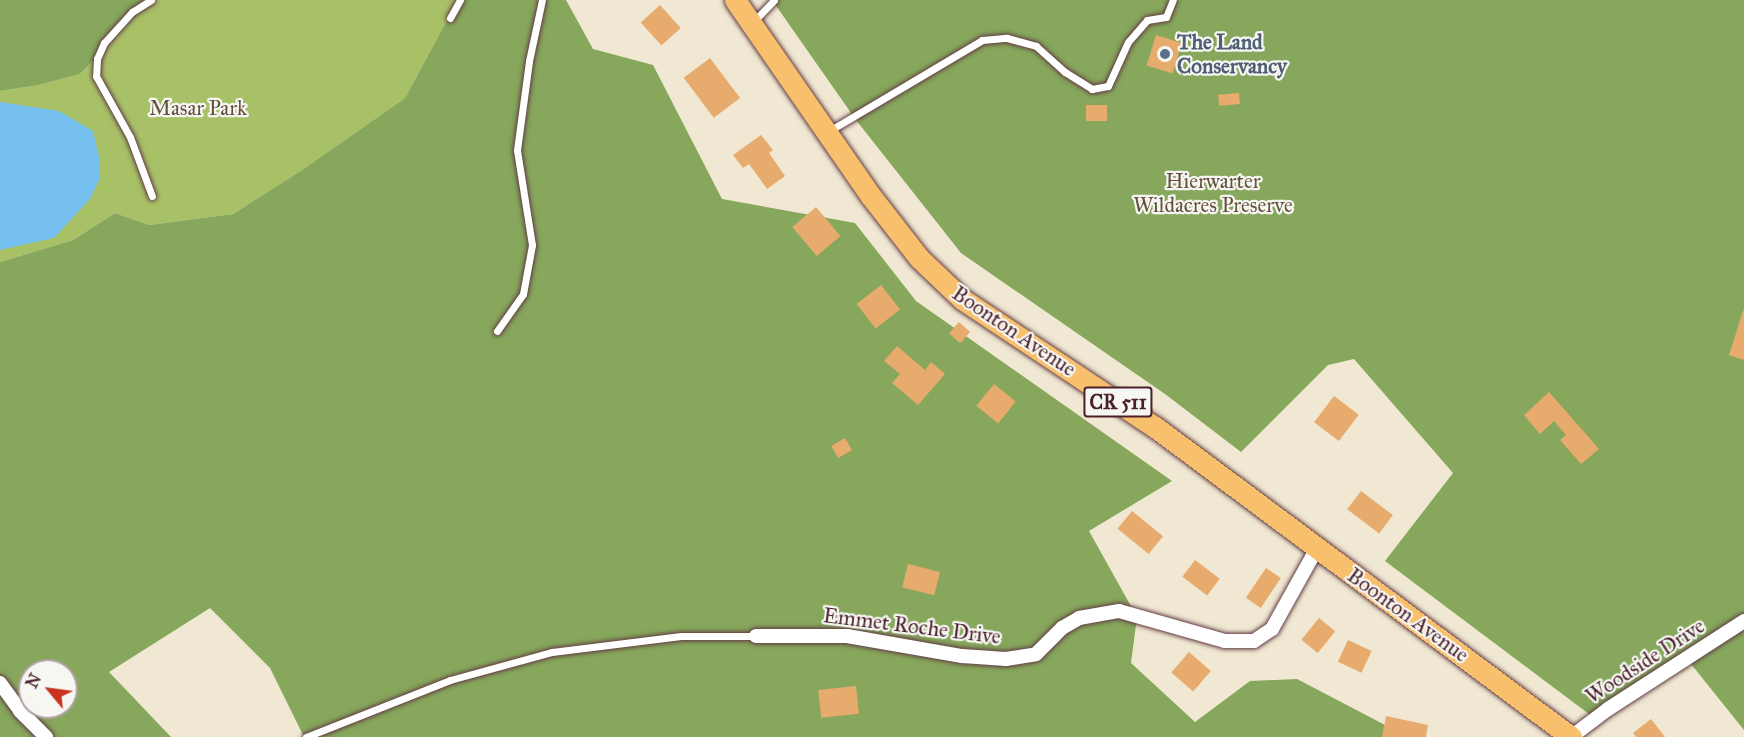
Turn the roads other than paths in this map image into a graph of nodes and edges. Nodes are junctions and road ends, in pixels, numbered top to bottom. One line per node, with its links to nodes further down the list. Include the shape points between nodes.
1 (151, 0): 10 (lane, via 132,12 104,44 97,59 96,76 130,137)
2 (460, 0): 7 (lane)
3 (542, 0): 11 (lane, via 517,150 532,245 523,294)
4 (735, 0): 8 (main road, Boonton Avenue / CR 511)
5 (774, 0): 8 (lane)
6 (1173, 0): 9 (lane, via 1166,17 1147,21 1128,42 1108,86 1092,90 1036,46 1007,38 982,40)
7 (450, 18)
8 (751, 24): 9 (main road, Boonton Avenue / CR 511)
9 (826, 133): 12 (main road, Boonton Avenue / CR 511, via 920,258 962,299 1155,427)
10 (152, 196)
11 (497, 331)
12 (1317, 548): 14 (street, Emmet Roche Drive, via 1272,629 1254,641 1225,641 1119,611 1079,618 1062,628 1036,654 1006,659 962,656 847,636); 18 (main road, Boonton Avenue / CR 511)
13 (1744, 621): 18 (street, Woodside Drive)
14 (756, 636): 17 (lane, via 681,636 552,652 450,680)
15 (0, 684): 16 (street)
16 (46, 737)
17 (306, 737)
18 (1571, 737)

